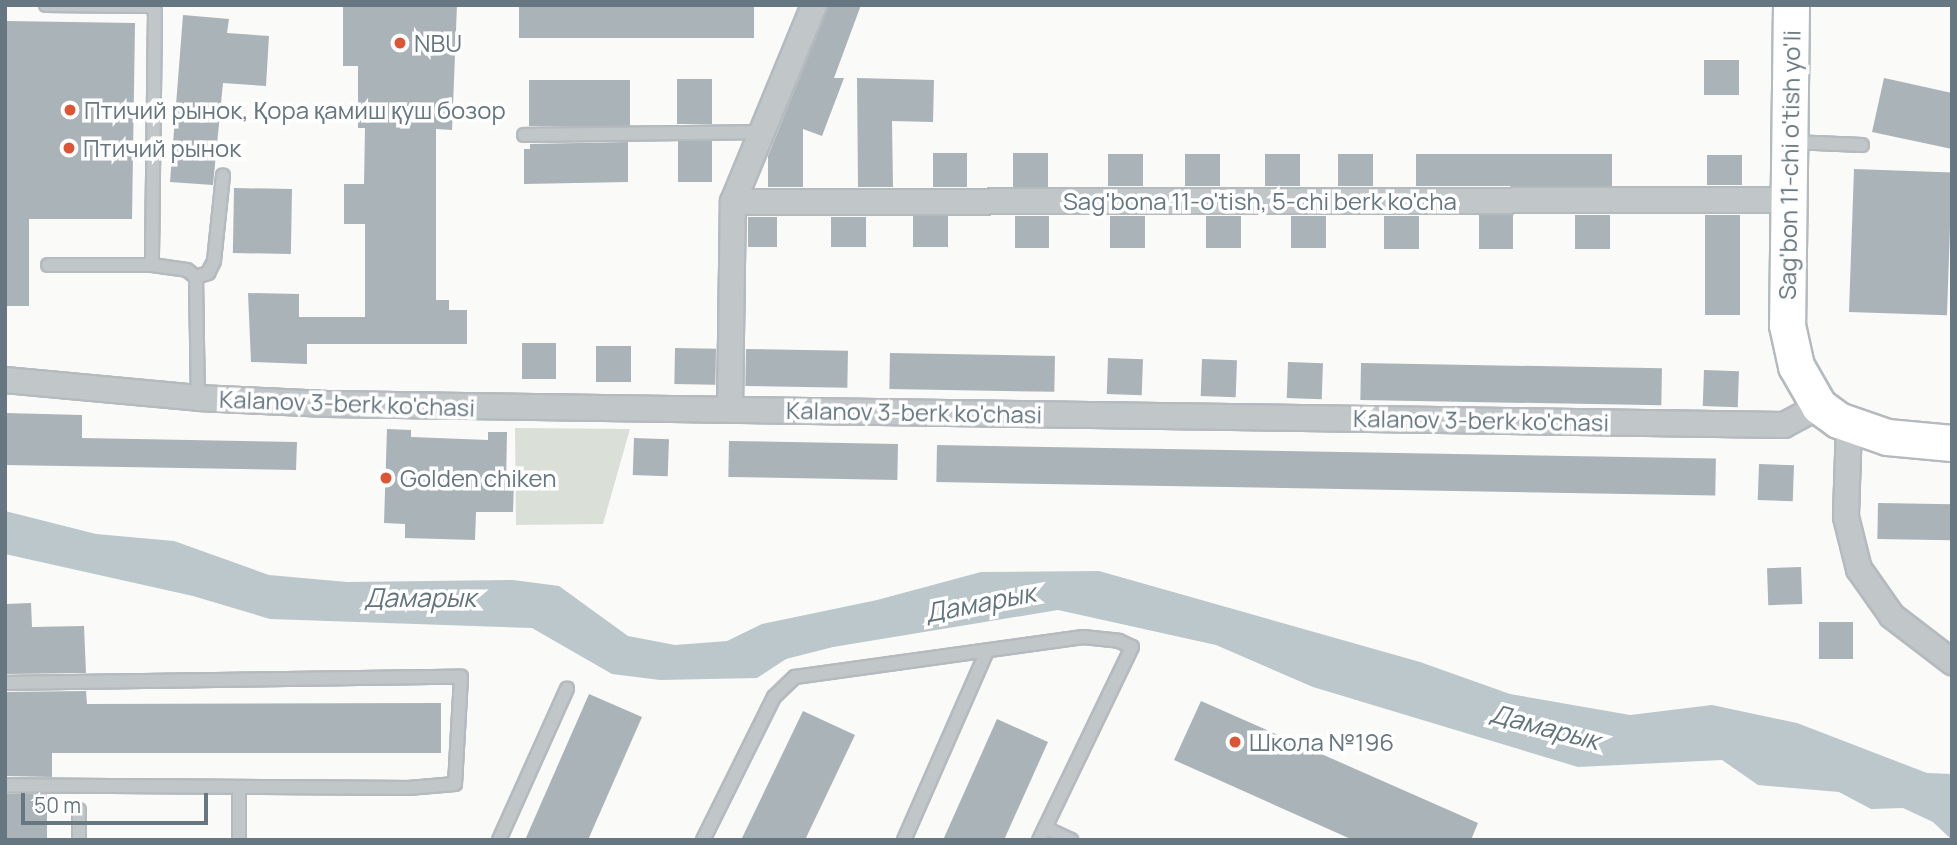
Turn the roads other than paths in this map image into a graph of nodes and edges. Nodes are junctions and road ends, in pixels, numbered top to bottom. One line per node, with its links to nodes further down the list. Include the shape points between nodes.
1 (46, 5): 12 (lane, via 150,6 155,11)
2 (814, 5): 4 (street)
3 (1791, 5): 6 (main road, Sag'bon 11-chi o'tish yo'li)
4 (762, 132): 5 (lane); 10 (street)
5 (524, 135)
6 (1788, 142): 7 (lane); 9 (main road, Sag'bon 11-chi o'tish yo'li)
7 (1862, 145)
8 (223, 175): 13 (lane, via 214,261 208,273)
9 (1787, 200): 10 (street, Sag'bona 11-o'tish, 5-chi berk ko'cha); 16 (main road, Sag'bon 11-chi o'tish yo'li, via 1787,325 1796,366)
10 (733, 202): 17 (street)
11 (48, 265): 12 (lane)
12 (152, 265): 13 (lane, via 187,270)
13 (196, 277): 15 (lane)
14 (5, 380): 15 (street, Kalanov 3-berk ko'chasi)
15 (198, 398): 17 (street, Kalanov 3-berk ko'chasi)
16 (1819, 405): 17 (street, Kalanov 3-berk ko'chasi, via 1784,425); 18 (main road)
17 (730, 409)
18 (1849, 425): 19 (main road, via 1887,437); 21 (street, via 1846,517 1858,569 1892,616)
19 (1952, 443)
20 (987, 651): 27 (lane, via 1083,637 1132,648); 31 (lane, via 835,668 795,677 774,697); 32 (lane)
21 (1952, 662)
22 (5, 682): 25 (lane, via 461,677 455,784)
23 (567, 689): 30 (lane)
24 (5, 785): 25 (lane)
25 (239, 787): 29 (lane)
26 (79, 810): 28 (lane)
27 (1042, 834): 33 (lane)
28 (79, 840)
29 (239, 840)
30 (499, 840)
31 (703, 840)
32 (904, 840)
33 (1071, 840)

